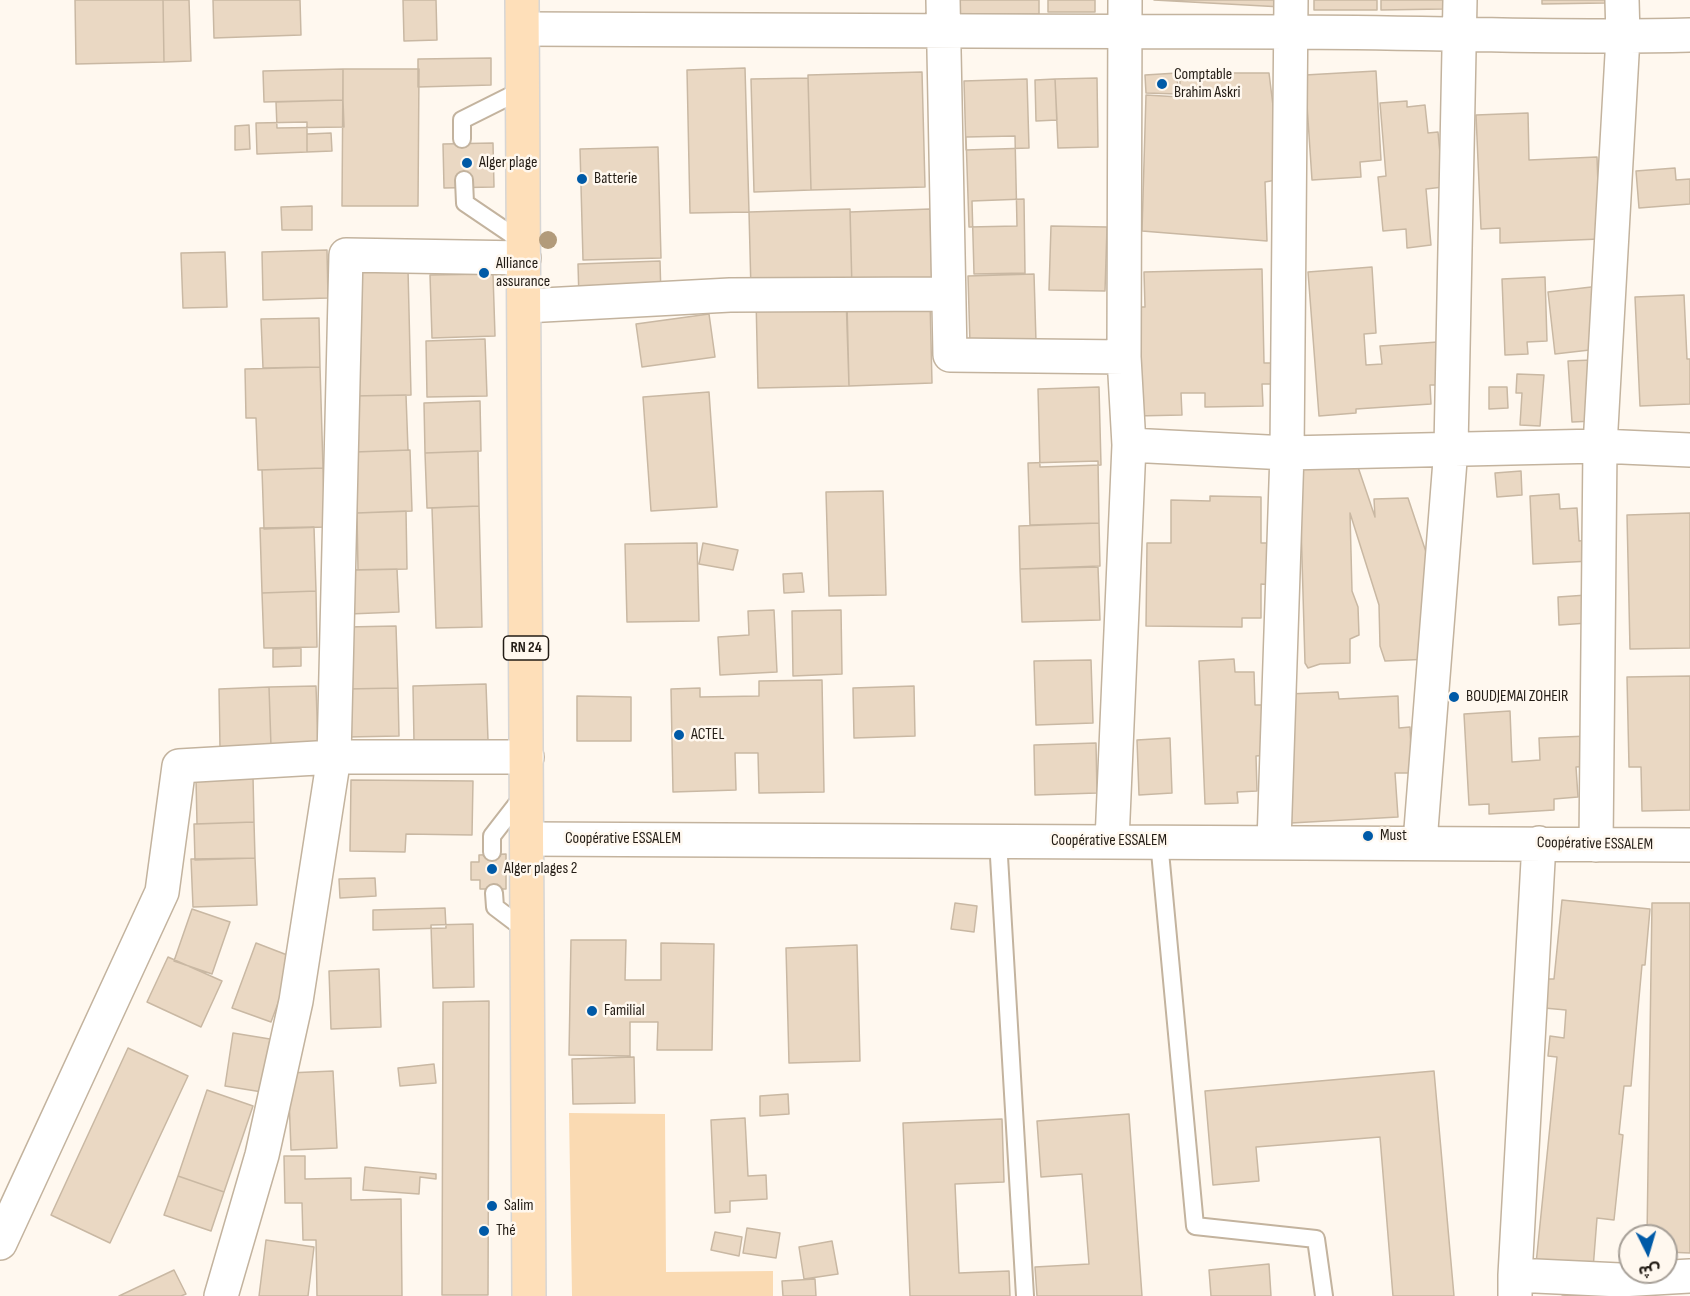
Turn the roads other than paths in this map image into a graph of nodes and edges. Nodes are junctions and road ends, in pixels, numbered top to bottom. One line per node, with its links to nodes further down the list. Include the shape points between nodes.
1 (1125, 0): 7 (street)
2 (1460, 0): 8 (street)
3 (1622, 0): 10 (street)
4 (522, 15): 5 (street); 11 (main road, RN 24)
5 (942, 16): 7 (street); 15 (street)
6 (1291, 16): 7 (street); 8 (street); 22 (street)
7 (1124, 33): 17 (street)
8 (1460, 33): 10 (street); 20 (street)
9 (1690, 35): 10 (street)
10 (1623, 37): 19 (street)
11 (524, 89): 12 (lane, via 462,120); 14 (main road, RN 24)
12 (462, 139)
13 (464, 180): 14 (lane, via 465,203)
14 (524, 250): 16 (main road, RN 24); 23 (street, via 346,255)
15 (948, 294): 16 (street, via 730,295); 17 (street, via 950,355)
16 (525, 306): 24 (main road, RN 24)
17 (1124, 357): 18 (street)
18 (1129, 445): 22 (street); 28 (street)
19 (1600, 446): 20 (street); 21 (street); 33 (street)
20 (1451, 448): 22 (street); 31 (street)
21 (1690, 450)
22 (1287, 453): 30 (street)
23 (334, 757): 24 (street); 38 (street, via 179,766 162,892); 41 (street, via 296,1001 262,1155)
24 (527, 757): 25 (main road, RN 24)
25 (527, 791): 26 (main road, RN 24); 35 (lane, via 492,836)
26 (527, 839): 27 (street, Coopérative ESSALEM); 37 (main road, RN 24)
27 (998, 840): 28 (street, Coopérative ESSALEM); 43 (lane)
28 (1112, 841): 29 (street, Coopérative ESSALEM)
29 (1160, 841): 30 (street, Coopérative ESSALEM); 44 (lane, via 1195,1226 1316,1239)
30 (1274, 842): 31 (street, Coopérative ESSALEM)
31 (1420, 843): 32 (street, Coopérative ESSALEM)
32 (1539, 843): 33 (street, Coopérative ESSALEM); 40 (street)
33 (1596, 845): 34 (street, Coopérative ESSALEM)
34 (1690, 845)
35 (492, 852)
36 (494, 892): 37 (lane, via 495,907)
37 (528, 932): 42 (main road, RN 24)
38 (0, 1243)
39 (1690, 1276): 40 (street)
40 (1515, 1285)
41 (221, 1296)
42 (529, 1296)
43 (1025, 1296)
44 (1324, 1296)

